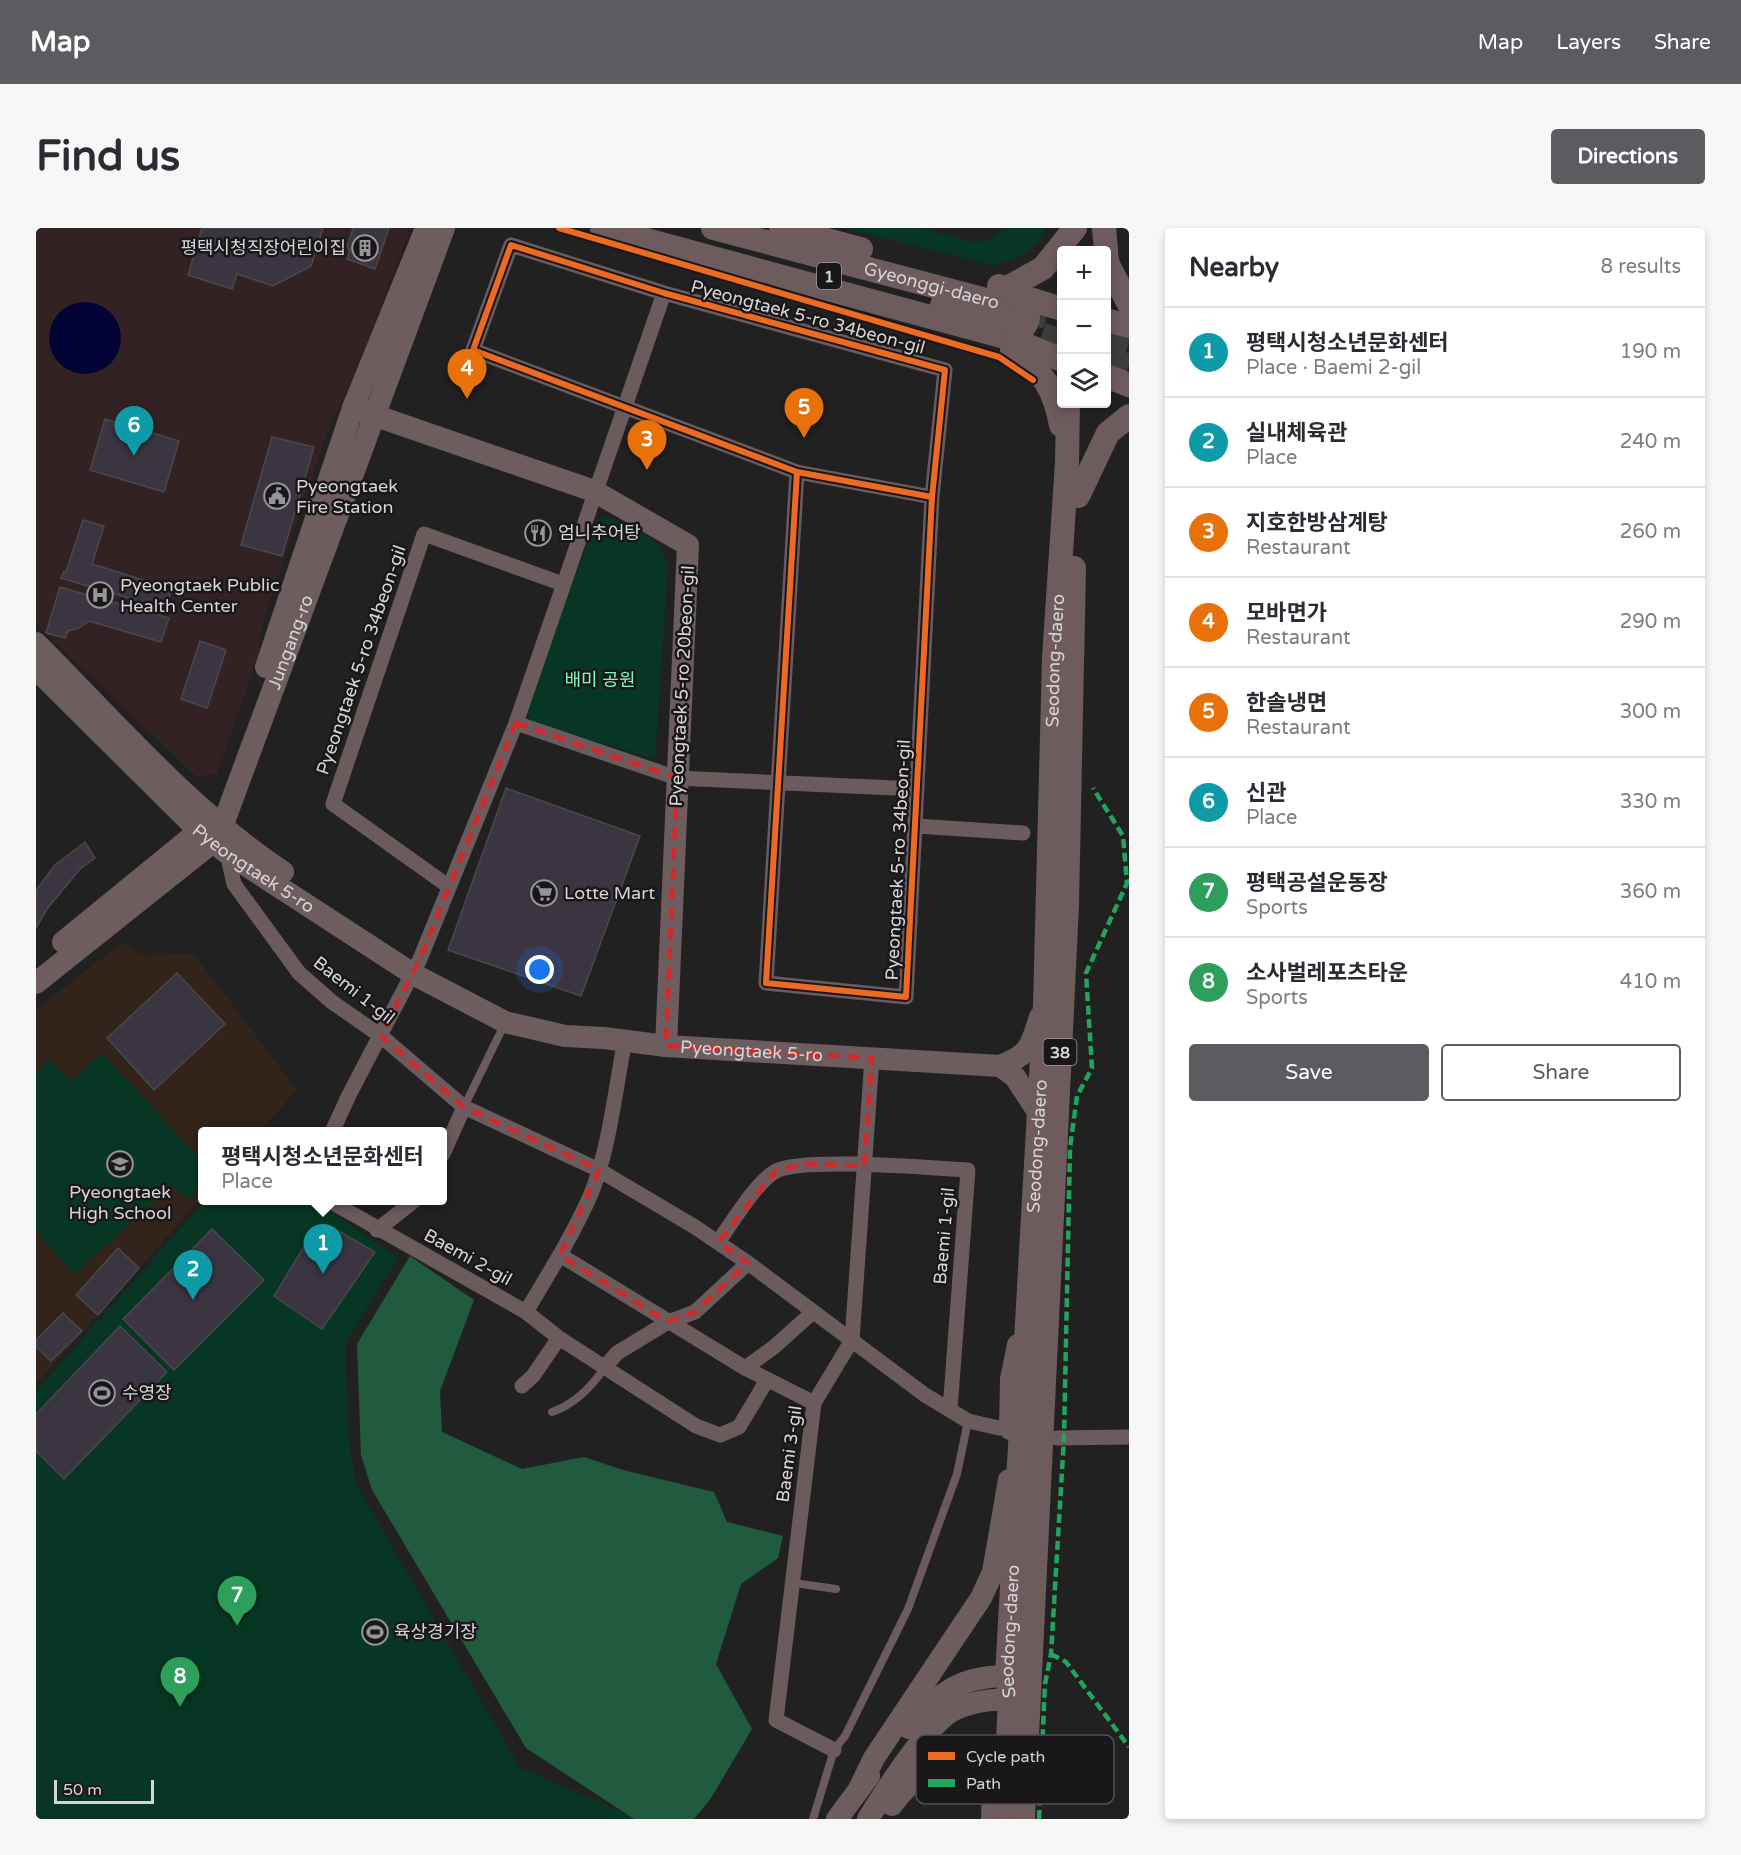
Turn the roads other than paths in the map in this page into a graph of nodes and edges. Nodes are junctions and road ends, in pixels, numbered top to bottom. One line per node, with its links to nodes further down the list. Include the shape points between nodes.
1 (426, 228): 23 (main road, Jungang-ro)
2 (444, 228): 26 (main road, Jungang-ro)
3 (602, 228): 16 (main road)
4 (649, 228): 16 (main road, Gyeonggi-daero / 1)
5 (713, 228): 16 (main road, Gyeonggi-daero / 1)
6 (781, 228): 16 (main road)
7 (1075, 228): 9 (main road); 16 (main road)
8 (1102, 228): 10 (main road); 11 (main road)
9 (1074, 246)
10 (1099, 246)
11 (1105, 246)
12 (1111, 271): 14 (main road)
13 (664, 293): 22 (street, Pyeongtaek 5-ro 34beon-gil); 22 (street, via 511,245 472,350); 31 (street, Pyeongtaek 5-ro 34beon-gil, via 945,370)
14 (1129, 304)
15 (1057, 310): 16 (main road)
16 (1009, 315): 19 (main road); 28 (main road, via 1056,398)
17 (1111, 321): 18 (main road)
18 (1129, 326)
19 (1057, 356)
20 (1111, 378): 21 (main road)
21 (1129, 386)
22 (625, 407): 29 (street); 30 (street, Pyeongtaek 5-ro 34beon-gil)
23 (353, 408): 26 (main road, Pyeongtaek 5-ro 20beon-gil); 41 (main road, Jungang-ro)
24 (1068, 408): 28 (main road, Seodong-daero / 38)
25 (1085, 408): 32 (main road, Seodong-daero / 38)
26 (375, 416): 30 (main road, Pyeongtaek 5-ro 20beon-gil); 41 (main road, Jungang-ro)
27 (1129, 416): 32 (main road, via 1108,433)
28 (1067, 462): 46 (main road, Seodong-daero / 38, via 1055,646)
29 (797, 472): 31 (street); 37 (street, Pyeongtaek 5-ro 34beon-gil)
30 (594, 491): 33 (street, Pyeongtaek 5-ro 34beon-gil); 36 (main road, Pyeongtaek 5-ro 20beon-gil, via 688,545)
31 (933, 496): 38 (street, Pyeongtaek 5-ro 34beon-gil)
32 (1078, 496): 84 (main road, Seodong-daero / 38, via 1066,927)
33 (563, 584): 35 (street, Pyeongtaek 5-ro 34beon-gil); 42 (street, Pyeongtaek 5-ro 34beon-gil, via 424,534 333,804)
34 (37, 652): 41 (main road, Pyeongtaek 5-ro)
35 (516, 723): 36 (street); 42 (street, Pyeongtaek 5-ro 34beon-gil)
36 (677, 778): 37 (street); 50 (main road, Pyeongtaek 5-ro 20beon-gil)
37 (776, 784): 38 (street); 39 (street, Pyeongtaek 5-ro 34beon-gil, via 766,983 906,997)
38 (917, 789): 39 (street, Pyeongtaek 5-ro 34beon-gil)
39 (916, 826): 40 (street)
40 (1023, 833)
41 (214, 834): 43 (main road, Jungang-ro); 44 (main road, Pyeongtaek 5-ro); 45 (main road); 48 (street, Baemi 1-gil, via 234,884 299,973)
42 (448, 886): 44 (street, Pyeongtaek 5-ro 34beon-gil)
43 (36, 963)
44 (413, 974): 47 (main road, Pyeongtaek 5-ro); 48 (street, Pyeongtaek 5-ro 34beon-gil)
45 (36, 983)
46 (1045, 1005): 52 (main road, via 1030,1049); 54 (main road, Seodong-daero / 38)
47 (505, 1022): 49 (main road, Pyeongtaek 5-ro, via 564,1036); 53 (lane)
48 (381, 1036): 53 (street, Baemi 1-gil); 55 (street, Pyeongtaek 5-ro 34beon-gil)
49 (625, 1040): 50 (main road, Pyeongtaek 5-ro); 58 (street)
50 (666, 1046): 51 (main road, Pyeongtaek 5-ro)
51 (872, 1058): 52 (main road, Pyeongtaek 5-ro); 57 (street)
52 (1000, 1066): 54 (main road, via 1015,1077)
53 (464, 1107): 56 (street); 58 (street, Baemi 1-gil)
54 (1038, 1112): 65 (main road, Seodong-daero / 38)
55 (334, 1127)
56 (447, 1145)
57 (864, 1166): 62 (street, Baemi 1-gil, via 805,1164 776,1171); 70 (street); 76 (street, Baemi 1-gil, via 969,1170)
58 (599, 1170): 62 (street, Baemi 1-gil); 63 (street)
59 (336, 1205): 61 (street, Baemi 2-gil)
60 (410, 1205): 61 (street)
61 (377, 1230): 66 (street, Baemi 2-gil)
62 (718, 1242): 64 (street, Baemi 1-gil)
63 (560, 1255): 66 (street); 68 (street)
64 (748, 1263): 67 (street, Baemi 1-gil); 68 (street, via 695,1312)
65 (1029, 1288): 84 (main road, Seodong-daero / 38); 91 (main road, via 1011,1379 1009,1486 993,1572 981,1598 874,1758)
66 (526, 1312): 69 (street, Baemi 2-gil)
67 (812, 1312): 70 (street, Baemi 1-gil); 72 (street)
68 (668, 1322): 71 (street, via 617,1353); 72 (street)
69 (560, 1338): 71 (street, Baemi 2-gil); 74 (street)
70 (852, 1340): 75 (street, Baemi 3-gil); 76 (street, Baemi 1-gil)
71 (605, 1367): 73 (street, Baemi 2-gil, via 696,1426 720,1435 739,1427); 77 (lane, via 580,1397)
72 (745, 1368): 73 (street)
73 (767, 1380): 75 (street)
74 (522, 1386)
75 (814, 1403): 82 (street, Baemi 3-gil)
76 (950, 1410): 78 (street, Baemi 1-gil)
77 (552, 1412)
78 (968, 1421): 79 (street, Baemi 1-gil); 88 (lane, via 957,1474 908,1609 845,1736)
79 (999, 1428)
80 (1129, 1437): 81 (street)
81 (1057, 1438)
82 (794, 1583): 83 (lane); 88 (street, Baemi 3-gil, via 776,1720)
83 (836, 1589)
84 (1019, 1687): 85 (main road, via 951,1711); 86 (main road, Seodong-daero / 38); 87 (main road, Seodong-daero / 38); 91 (main road, via 986,1676 952,1686 924,1710)
85 (927, 1735)
86 (1014, 1735)
87 (1020, 1735)
88 (834, 1750): 95 (lane)
89 (916, 1751): 97 (main road)
90 (916, 1780): 98 (main road)
91 (860, 1787): 96 (main road)
92 (993, 1804): 99 (main road)
93 (1006, 1804): 100 (main road, Seodong-daero / 38)
94 (1023, 1804): 101 (main road, Seodong-daero / 38)
95 (813, 1819)
96 (837, 1819)
97 (868, 1819)
98 (884, 1819)
99 (992, 1819)
100 (1004, 1819)
101 (1023, 1819)

